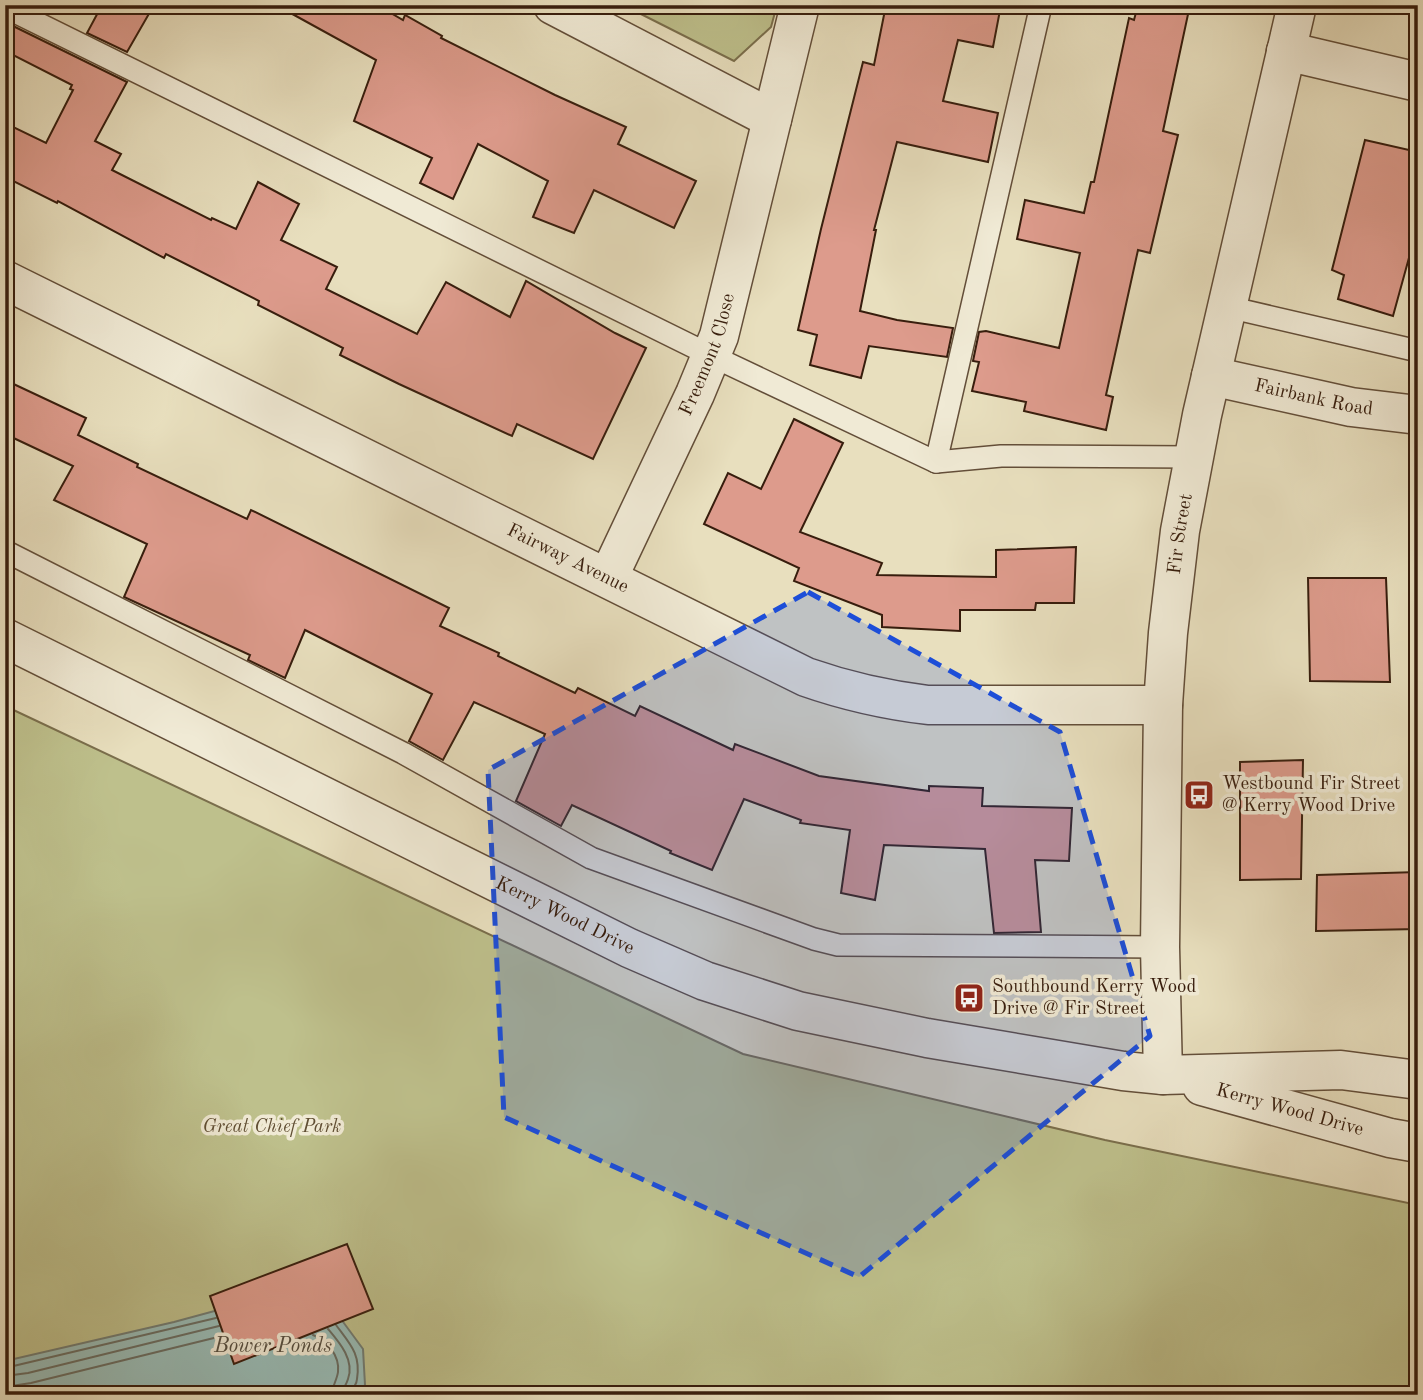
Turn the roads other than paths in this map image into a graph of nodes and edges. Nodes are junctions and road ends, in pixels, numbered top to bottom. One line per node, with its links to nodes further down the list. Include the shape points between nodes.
1 (553, 5): 8 (street)
2 (800, 5): 8 (street, Freemont Close)
3 (1041, 5): 16 (lane)
4 (1297, 5): 6 (street, Fir Street)
5 (5, 7): 12 (lane)
6 (1286, 51): 7 (street); 10 (street, Fir Street)
7 (1418, 82)
8 (772, 119): 12 (street, Freemont Close)
9 (5, 280): 18 (street, Fairway Avenue)
10 (1228, 307): 11 (lane); 13 (street, Fir Street)
11 (1418, 351)
12 (712, 356): 16 (lane); 18 (street, Freemont Close)
13 (1211, 376): 14 (street, Fairbank Road, via 1351,407); 15 (street, Fir Street)
14 (1418, 415)
15 (1193, 457): 16 (lane, via 1001,456); 20 (street, Fir Street, via 1175,572)
16 (936, 461)
17 (5, 551): 21 (lane, via 403,753 592,858 814,939 838,945)
18 (608, 578): 20 (street, Fairway Avenue, via 806,677 890,701)
19 (5, 638): 22 (street, Kerry Wood Drive, via 629,948 705,981 853,1024)
20 (1163, 705): 21 (street, Fir Street)
21 (1160, 947): 22 (street, Fir Street)
22 (1163, 1075): 23 (street, Kerry Wood Drive, via 1341,1070); 24 (street, Kerry Wood Drive)
23 (1418, 1080)
24 (1418, 1143)

